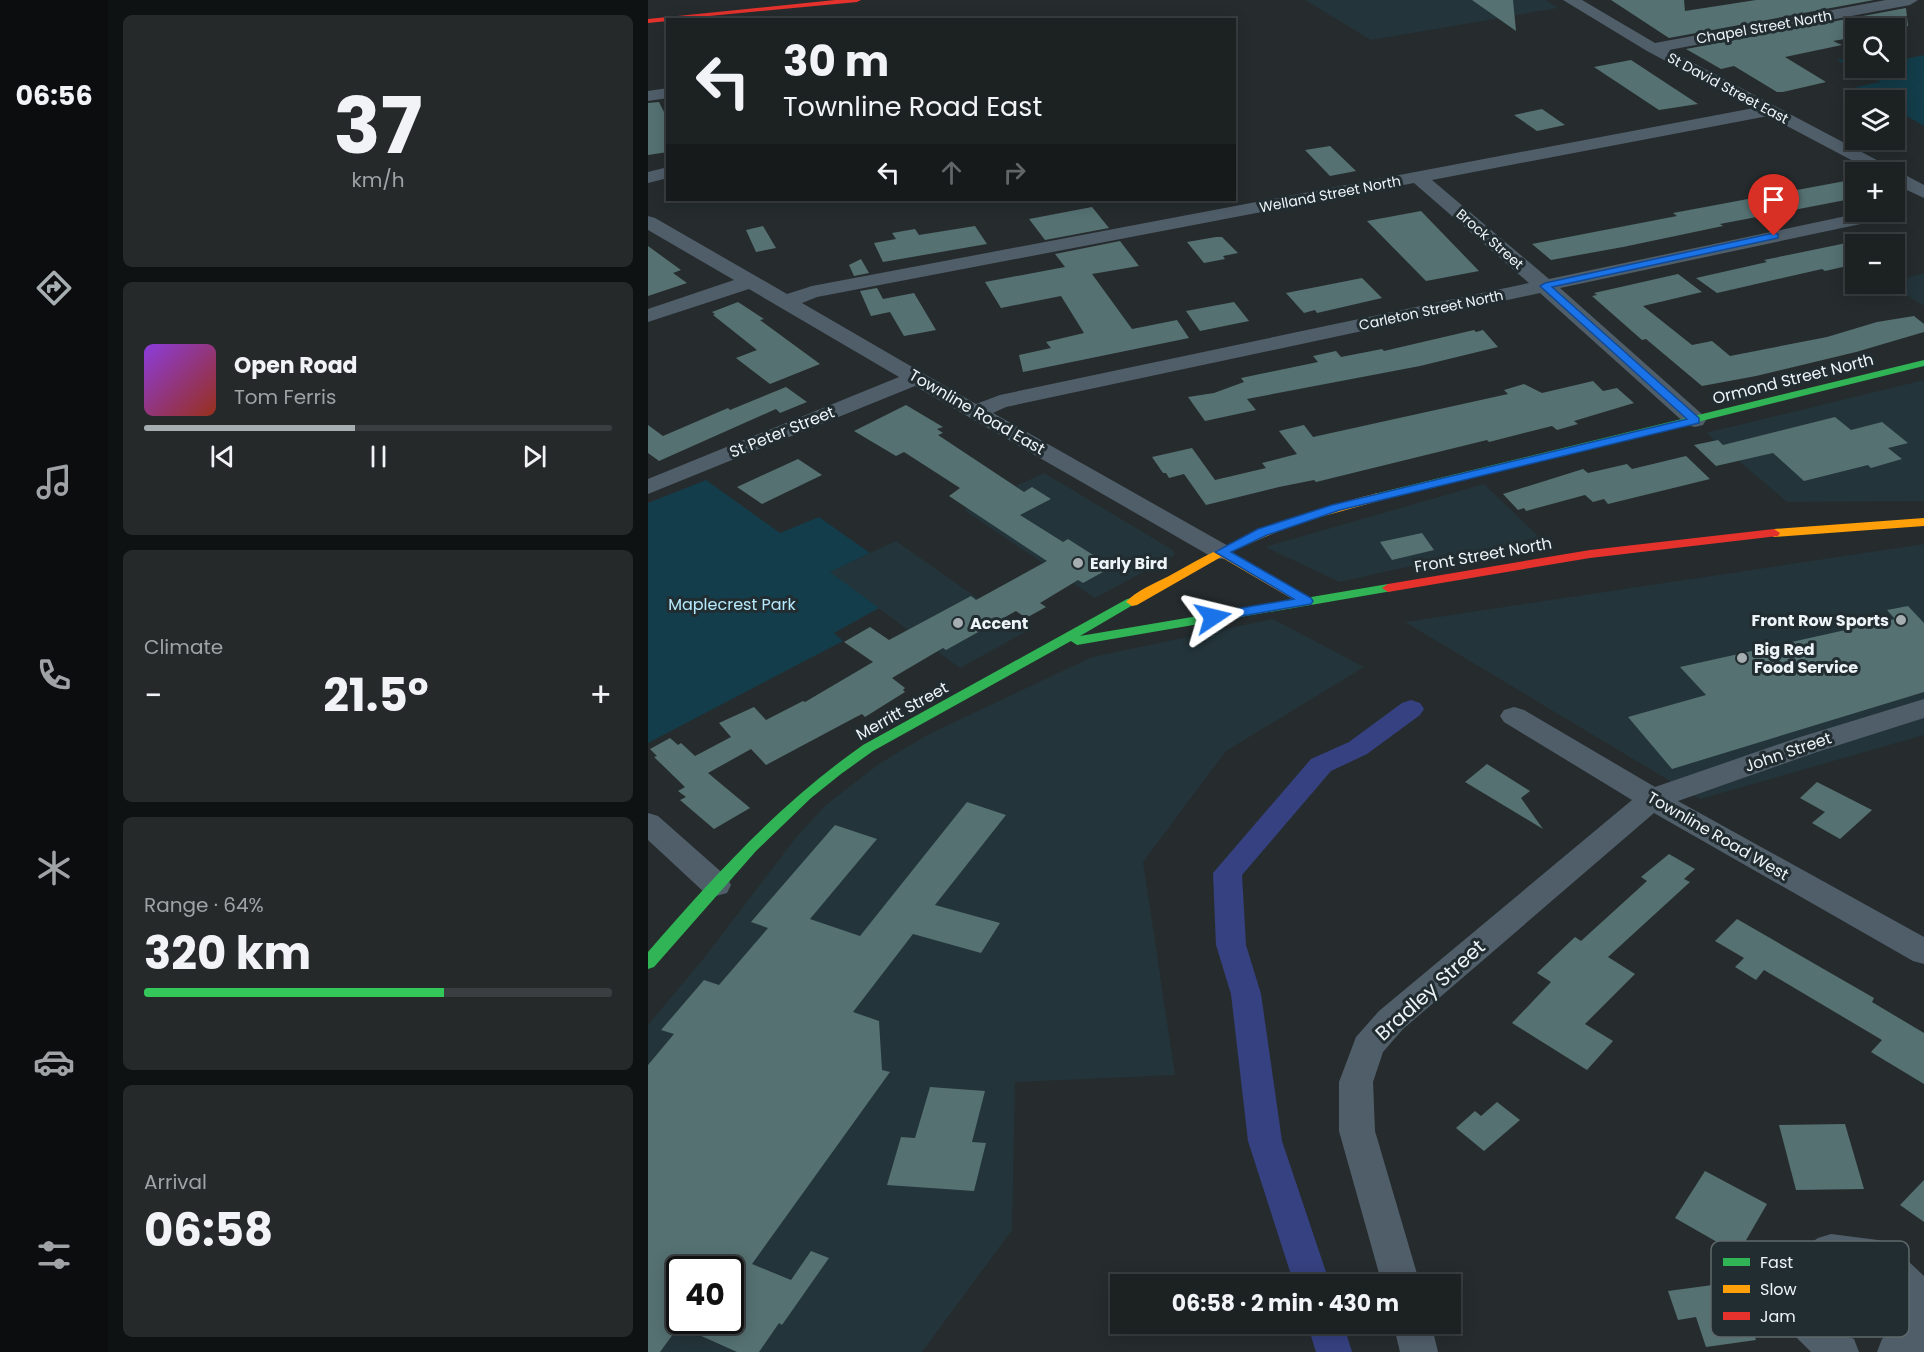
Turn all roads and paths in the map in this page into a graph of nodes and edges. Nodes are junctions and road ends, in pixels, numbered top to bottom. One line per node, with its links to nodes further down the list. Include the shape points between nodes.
1 (857, 0): 4 (main road)
2 (1571, 0): 7 (street, St David Street East)
3 (1911, 0): 7 (street, Chapel Street North)
4 (678, 18)
5 (666, 19): 6 (main road)
6 (648, 21)
7 (1653, 48): 10 (street, St David Street East)
8 (666, 93): 9 (street)
9 (648, 96)
10 (1768, 111): 11 (street, St David Street East); 14 (street, Welland Street North)
11 (1867, 162)
12 (666, 173): 13 (street)
13 (648, 178)
14 (1419, 178): 18 (street, Brock Street); 19 (street, Welland Street North, via 812,292)
15 (1908, 205): 18 (street, Carleton Street North)
16 (648, 222): 17 (street, Townline Road East)
17 (752, 281): 19 (street, Townline Road East); 20 (street)
18 (1545, 286): 23 (street, Carleton Street North, via 1000,402); 24 (street, Brock Street)
19 (787, 301): 22 (street, Townline Road East)
20 (648, 316)
21 (1924, 363): 24 (main road, Ormond Street North)
22 (916, 378): 23 (street, Townline Road East); 25 (street, St Peter Street)
23 (975, 412): 27 (street, Townline Road East)
24 (1695, 420): 27 (main road, Ormond Street North, via 1336,507 1263,532)
25 (648, 486)
26 (1924, 522): 28 (main road, Front Street North, via 1645,547)
27 (1221, 552): 28 (main road, Townline Road East); 29 (main road, Merritt Street)
28 (1306, 601): 29 (main road, Front Street North)
29 (1051, 646): 34 (main road, Merritt Street, via 830,772 784,813)
30 (1924, 708): 32 (street, John Street)
31 (1514, 716): 32 (street, Townline Road West)
32 (1652, 799): 35 (street, Townline Road West); 37 (street, Bradley Street, via 1391,1020 1368,1046 1356,1082 1357,1131)
33 (648, 823): 34 (street)
34 (716, 885): 36 (main road, Merritt Street)
35 (1924, 952)
36 (648, 963)
37 (1398, 1274)
38 (1909, 1287): 43 (street, via 1914,1292 1918,1334)
39 (1415, 1334): 41 (street)
40 (1822, 1337): 42 (street)
41 (1419, 1352)
42 (1840, 1352)
43 (1896, 1352)

